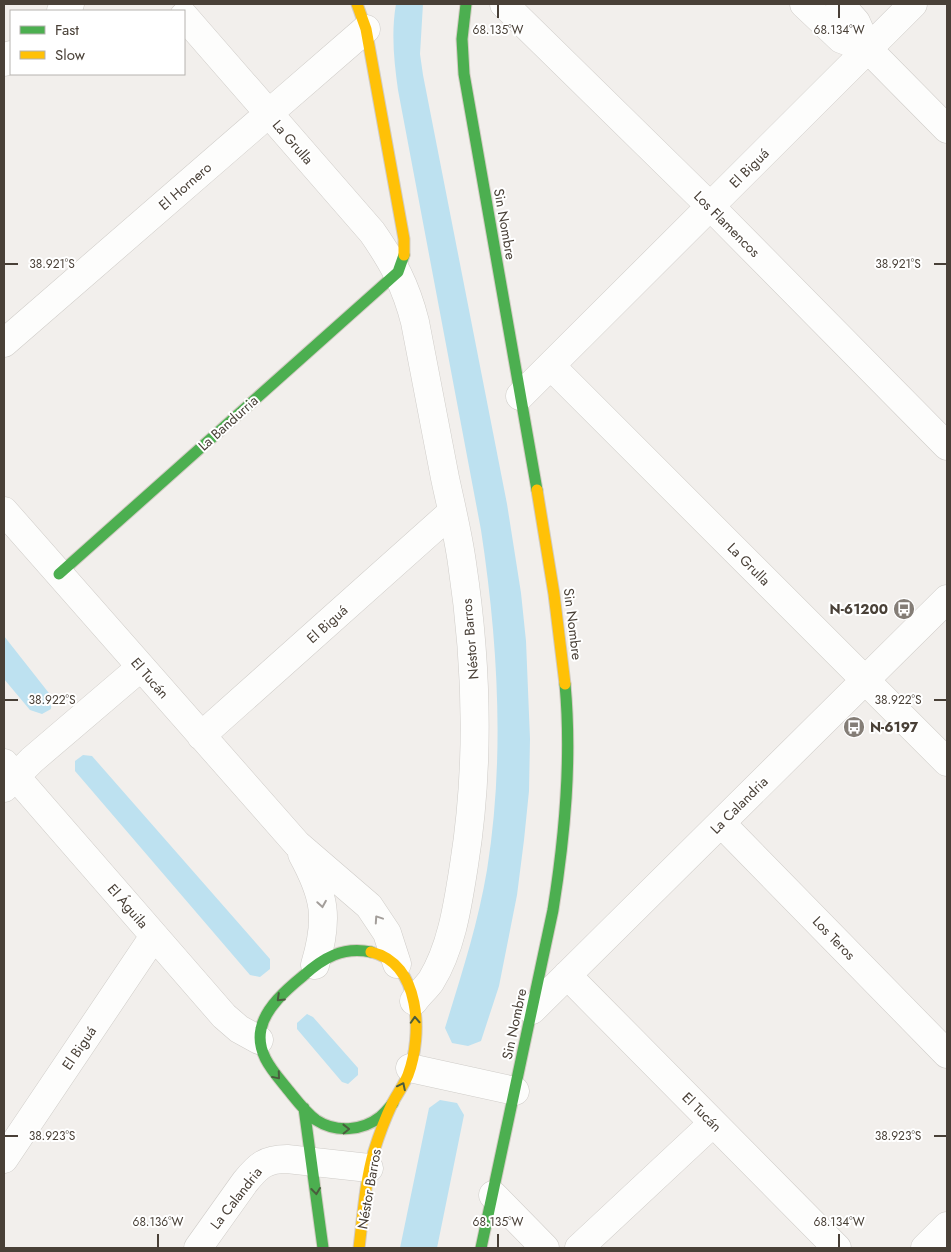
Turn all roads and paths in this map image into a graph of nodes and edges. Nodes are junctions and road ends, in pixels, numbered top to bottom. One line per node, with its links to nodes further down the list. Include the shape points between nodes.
1 (358, 4): 8 (street)
2 (466, 4): 16 (street, Sin Nombre, via 461,48 464,74)
3 (504, 4): 12 (street, Los Flamencos)
4 (804, 4): 9 (street, via 841,39)
5 (840, 4): 9 (street, via 856,22)
6 (913, 4): 9 (street, El Biguá)
7 (185, 17): 10 (street, La Grulla)
8 (366, 29): 10 (street, El Hornero); 13 (street, via 404,239 404,255)
9 (868, 49): 11 (street); 12 (street, El Biguá)
10 (269, 114): 13 (street, La Grulla, via 372,232); 14 (street, El Hornero)
11 (947, 129)
12 (710, 206): 15 (street, El Biguá); 17 (street, Los Flamencos)
13 (398, 272): 19 (street, Néstor Barros, via 415,322); 20 (street, La Bandurria)
14 (4, 343)
15 (551, 366): 16 (street, El Biguá); 23 (street, La Grulla)
16 (520, 396): 34 (street, Sin Nombre, via 559,629 568,765 561,865)
17 (947, 446)
18 (4, 512): 20 (street, El Tucán)
19 (452, 512): 24 (street, El Biguá); 33 (street, Néstor Barros, via 468,613 475,730 474,780 460,891 448,940 430,982)
20 (59, 574): 22 (street, El Tucán)
21 (947, 599): 23 (street, La Calandria)
22 (141, 667): 24 (street, El Tucán); 26 (street)
23 (866, 680): 25 (street, La Grulla); 27 (street, La Calandria)
24 (202, 736): 28 (street, El Tucán)
25 (947, 762)
26 (7, 776): 29 (street, El Águila)
27 (721, 823): 32 (street, La Calandria); 36 (street, Los Teros)
28 (296, 844): 30 (street, El Tucán, one-way to 28, via 387,933 369,906); 31 (street, El Tucán, one-way to 31, via 310,867 322,898 323,932)
29 (154, 936): 35 (street, El Águila, via 231,1022); 42 (street, El Biguá)
30 (397, 964): 31 (street, via 381,954 363,949 344,950); 33 (street, Néstor Barros)
31 (315, 965): 35 (street, one-way to 35, via 274,1004 261,1026)
32 (567, 975): 34 (street, La Calandria); 41 (street, El Tucán)
33 (414, 1001): 37 (street, Néstor Barros, one-way to 33, via 416,1032)
34 (532, 1010): 38 (street, Sin Nombre)
35 (259, 1040): 40 (street, Néstor Barros, one-way to 40, via 268,1066)
36 (947, 1054)
37 (410, 1068): 38 (street); 39 (street, Néstor Barros, one-way to 37)
38 (515, 1090): 45 (street, Sin Nombre)
39 (393, 1103): 40 (street, Néstor Barros, one-way to 39, via 319,1122 335,1129 352,1129 381,1116); 44 (street, Néstor Barros)
40 (304, 1108): 43 (street)
41 (713, 1123): 52 (street); 53 (street, El Tucán)
42 (4, 1159)
43 (312, 1161): 44 (street, La Calandria); 47 (street, La Calandria, via 274,1159 263,1163 245,1182); 48 (street, one-way to 48)
44 (369, 1168): 49 (street, Néstor Barros)
45 (493, 1195): 50 (street, Sin Nombre); 51 (street)
46 (947, 1226): 54 (street)
47 (198, 1248)
48 (323, 1248)
49 (358, 1248)
50 (481, 1248)
51 (545, 1248)
52 (579, 1248)
53 (837, 1248)
54 (925, 1248)

